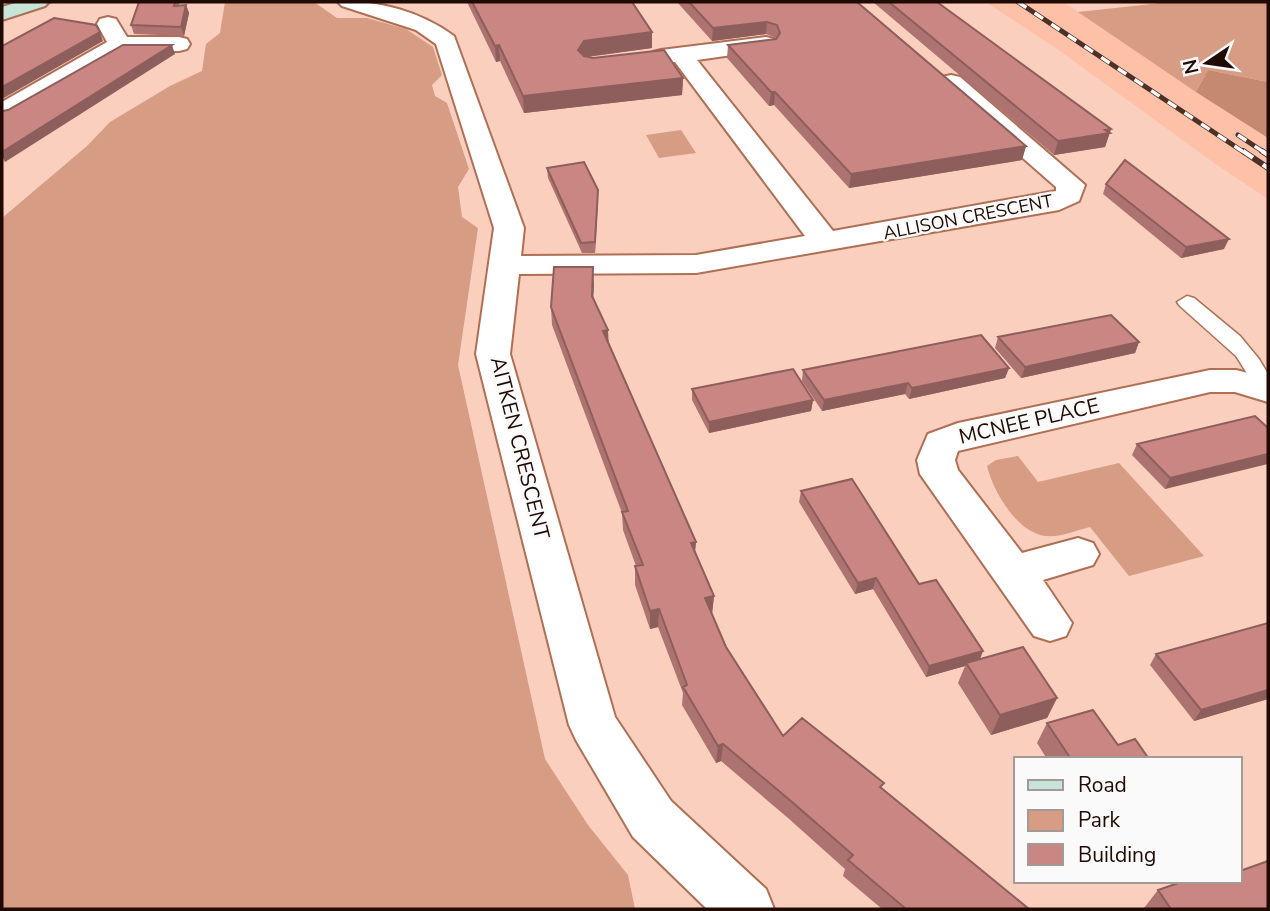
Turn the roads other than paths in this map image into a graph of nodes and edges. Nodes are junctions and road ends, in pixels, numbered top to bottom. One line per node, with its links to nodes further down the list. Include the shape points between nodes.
1 (38, 2): 3 (street)
2 (349, 2): 11 (street, AITKEN CRESCENT, via 414,12 446,41 509,228)
3 (2, 14)
4 (179, 44): 9 (street, via 114,34)
5 (766, 44): 6 (street)
6 (681, 55): 7 (street); 10 (street)
7 (643, 59)
8 (928, 63): 10 (street, ALLISON CRESCENT, via 1071,185 1069,195 1059,201)
9 (2, 112)
10 (826, 243): 11 (street, ALLISON CRESCENT, via 696,264)
11 (505, 265): 17 (street, AITKEN CRESCENT, via 494,354 593,725 652,819)
12 (1186, 302): 13 (lane, via 1249,358)
13 (1265, 389): 15 (street, MCNEE PLACE, via 1237,381 1188,384 941,443 936,460 940,474)
14 (1078, 554): 15 (street)
15 (1012, 572): 16 (street, MCNEE PLACE)
16 (1050, 623)
17 (746, 909)

